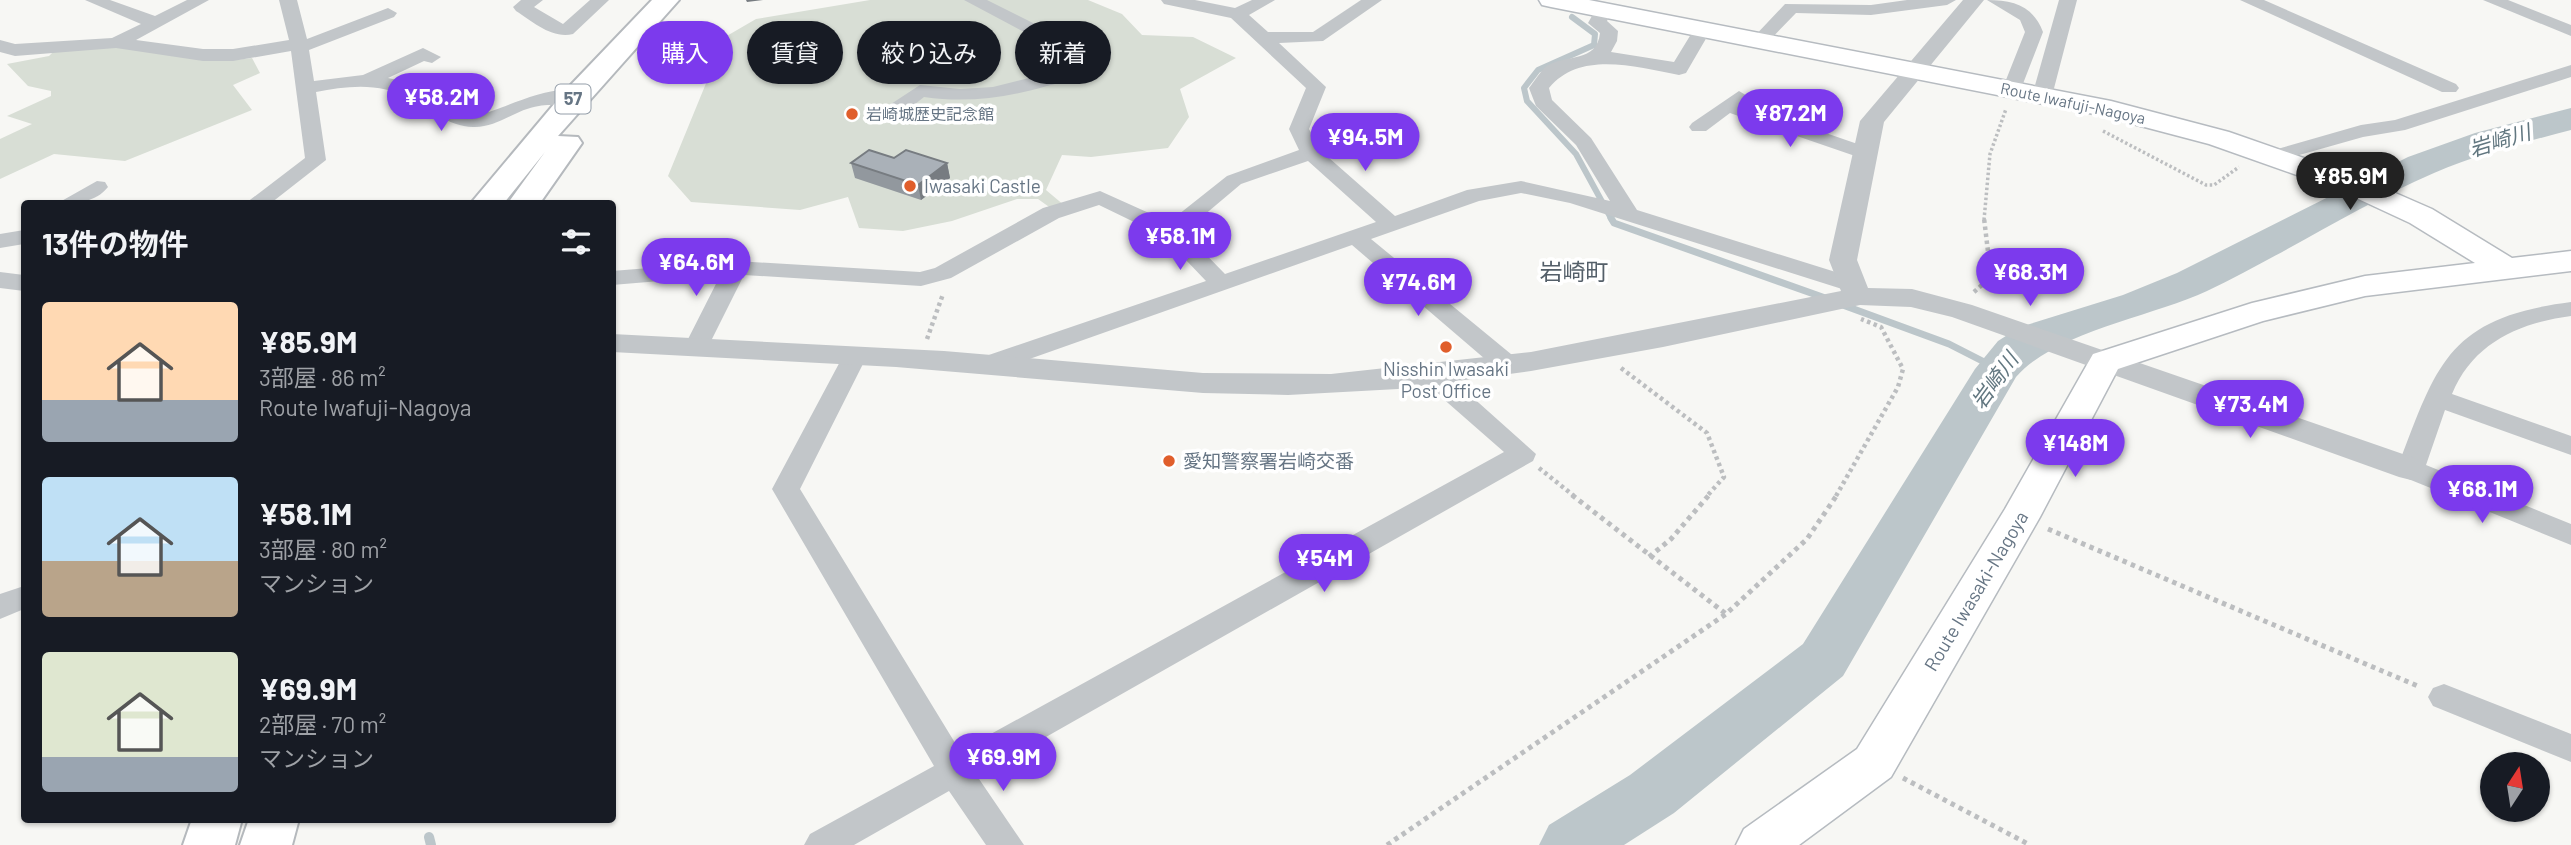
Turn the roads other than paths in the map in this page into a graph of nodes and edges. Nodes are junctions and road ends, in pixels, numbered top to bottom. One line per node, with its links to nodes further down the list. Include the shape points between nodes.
1 (94, 0): 23 (street)
2 (200, 0): 23 (street)
3 (288, 0): 30 (street)
4 (534, 0): 5 (street, via 522,7 553,27 567,30)
5 (600, 0)
6 (666, 0): 40 (main road, 57)
7 (689, 0): 50 (main road, 57, via 604,93)
8 (973, 0): 41 (street, via 1049,38 1071,63 1064,75 995,95 960,97 920,91)
9 (1170, 0): 19 (street)
10 (1266, 0): 22 (street)
11 (1373, 0): 26 (street, via 1317,37)
12 (1551, 0): 20 (main road, Route Iwafuji-Nagoya)
13 (1947, 0): 27 (street, via 1871,10 1791,8)
14 (1974, 0): 33 (street)
15 (1996, 0): 38 (street, via 2028,16 2034,32)
16 (2068, 0): 39 (street)
17 (2249, 0): 36 (street)
18 (2492, 0): 25 (street)
19 (1198, 2): 22 (street)
20 (1603, 10): 24 (main road, Route Iwafuji-Nagoya); 32 (street, via 1597,23 1609,31 1610,40)
21 (388, 13): 30 (street)
22 (1237, 14): 26 (street)
23 (156, 23): 28 (street)
24 (1702, 30): 27 (main road, Route Iwafuji-Nagoya); 32 (street, via 1679,69 1606,57)
25 (2571, 30)
26 (1263, 38): 43 (street, via 1316,87 1299,129)
27 (1759, 41): 33 (main road, Route Iwafuji-Nagoya)
28 (116, 43): 29 (street, via 15,50); 30 (street, via 203,55)
29 (0, 46)
30 (299, 46): 37 (street)
31 (432, 57): 35 (street, via 424,54)
32 (1590, 60): 51 (street, via 1554,70 1539,88 1543,102 1584,142)
33 (1913, 71): 38 (main road, Route Iwafuji-Nagoya); 44 (street, via 1872,121)
34 (2571, 71): 45 (street, via 2398,126 2361,131)
35 (362, 83): 37 (street); 40 (street, via 396,85 469,121 490,120 542,99)
36 (2449, 88)
37 (303, 89): 48 (street, via 317,160)
38 (2012, 90): 39 (main road, Route Iwafuji-Nagoya)
39 (2042, 96): 45 (main road, Route Iwafuji-Nagoya, via 2101,107)
40 (575, 97): 49 (main road, 57)
41 (898, 108)
42 (1699, 127): 44 (street, via 1733,102)
43 (1311, 153): 52 (street); 53 (street, via 1234,180)
44 (1866, 153): 62 (street, via 1843,260)
45 (2277, 157): 57 (main road, Route Iwafuji-Nagoya, via 2421,216)
46 (97, 187): 47 (street)
47 (74, 200)
48 (261, 200)
49 (489, 200)
50 (526, 200)
51 (1611, 208): 52 (street, via 1521,187 1475,194); 62 (street)
52 (1391, 224): 54 (street)
53 (1171, 231): 56 (street, via 1100,197 1051,213 943,273 921,279); 61 (street)
54 (1356, 237): 61 (street); 69 (street)
55 (2571, 261): 57 (main road)
56 (736, 268): 58 (street); 65 (street)
57 (2505, 268): 67 (main road, via 2365,286)
58 (616, 278)
59 (0, 280): 60 (street)
60 (21, 283)
61 (1221, 283): 68 (street)
62 (1842, 297): 67 (street, via 1912,298); 69 (street)
63 (2571, 309): 71 (street, via 2498,327 2456,361)
64 (616, 343): 65 (street)
65 (696, 347): 66 (street)
66 (855, 355): 68 (street); 79 (street, via 786,489)
67 (2093, 358): 73 (street); 86 (main road, Route Iwasaki-Nagoya, via 2020,517 1874,763)
68 (989, 364): 70 (street, via 1225,385)
69 (1508, 365): 70 (street)
70 (1433, 376): 79 (street, via 1523,454)
71 (2438, 398): 72 (street); 73 (street)
72 (2571, 446)
73 (2411, 469): 74 (street)
74 (2571, 536)
75 (21, 598): 76 (street)
76 (0, 607)
77 (2444, 697): 78 (street)
78 (2571, 748)
79 (955, 772): 84 (street); 85 (street)
80 (216, 823): 82 (main road)
81 (273, 823): 83 (main road)
82 (209, 845)
83 (266, 845)
84 (822, 845)
85 (1006, 845)
86 (1761, 845)

